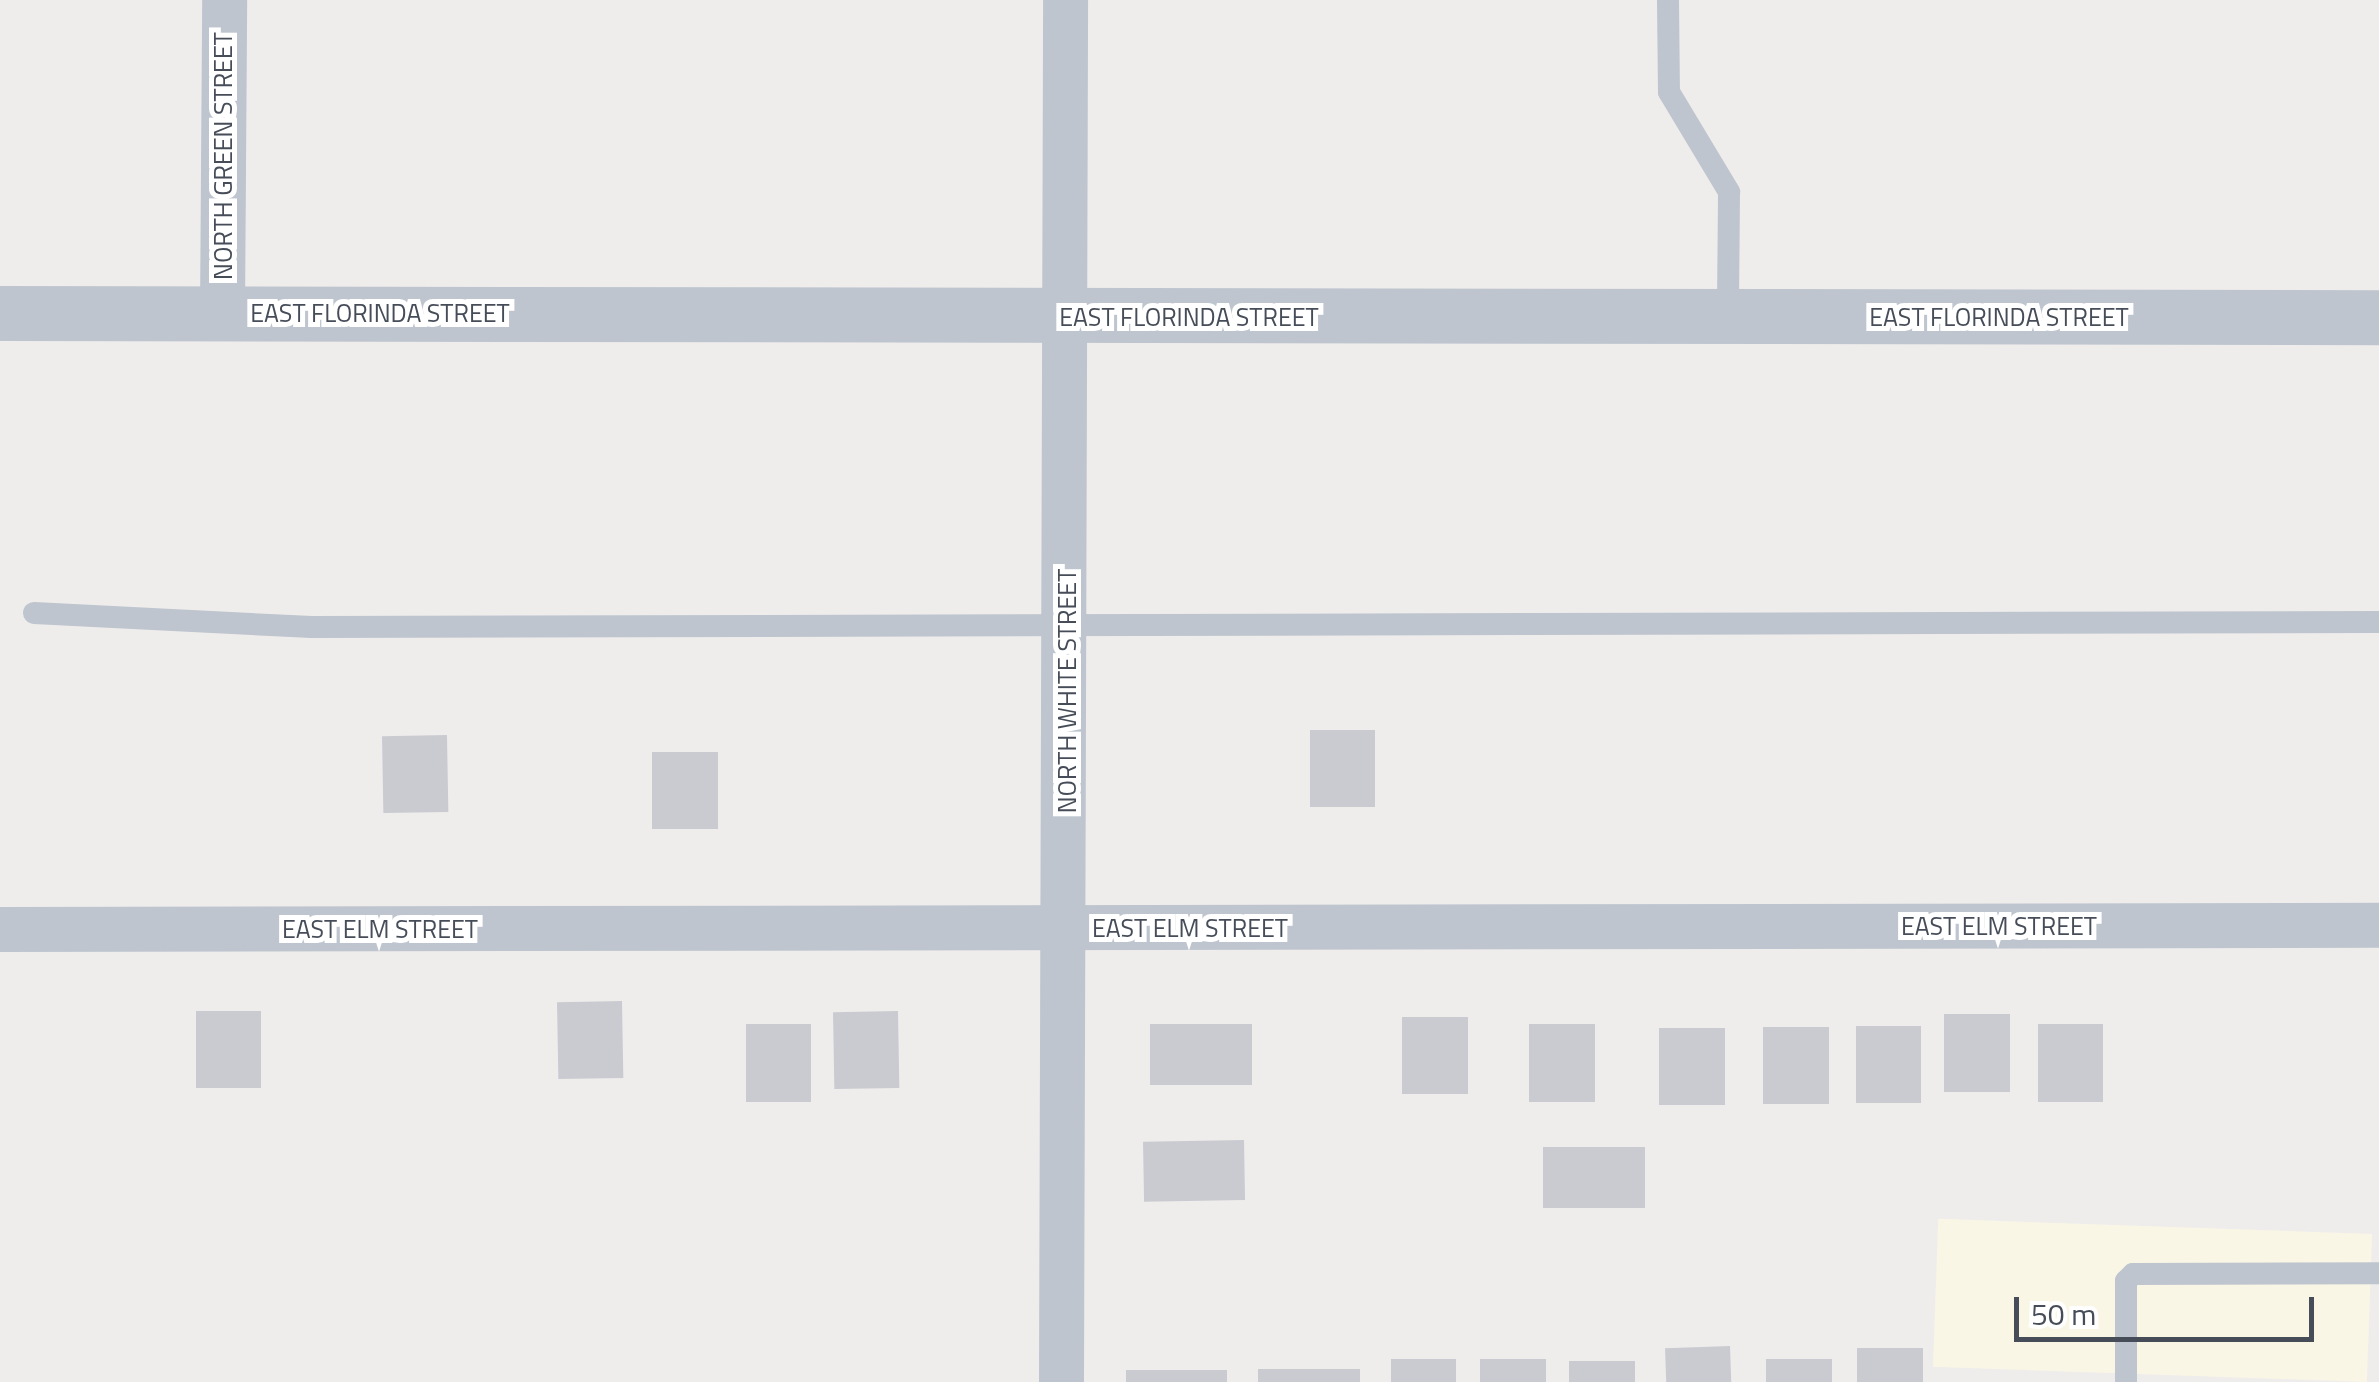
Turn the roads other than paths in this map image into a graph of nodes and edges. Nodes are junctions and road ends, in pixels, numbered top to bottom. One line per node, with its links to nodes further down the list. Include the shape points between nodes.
1 (224, 0): 5 (street, NORTH GREEN STREET)
2 (1065, 0): 6 (street, NORTH WHITE STREET)
3 (1668, 0): 8 (lane, via 1668,92 1730,192)
4 (0, 312): 5 (street, EAST FLORINDA STREET)
5 (222, 313): 6 (street, EAST FLORINDA STREET)
6 (1067, 317): 8 (street, EAST FLORINDA STREET); 11 (street, NORTH WHITE STREET)
7 (2379, 317): 8 (street, EAST FLORINDA STREET)
8 (1728, 318)
9 (34, 613): 11 (lane, via 312,627)
10 (2379, 622): 11 (lane)
11 (1068, 624): 13 (street, NORTH WHITE STREET)
12 (2379, 925): 13 (street, EAST ELM STREET)
13 (1066, 928): 14 (street, EAST ELM STREET); 16 (street, NORTH WHITE STREET)
14 (0, 930)
15 (2379, 1273): 17 (lane, via 2134,1274 2126,1282)
16 (1062, 1382)
17 (2126, 1382)

